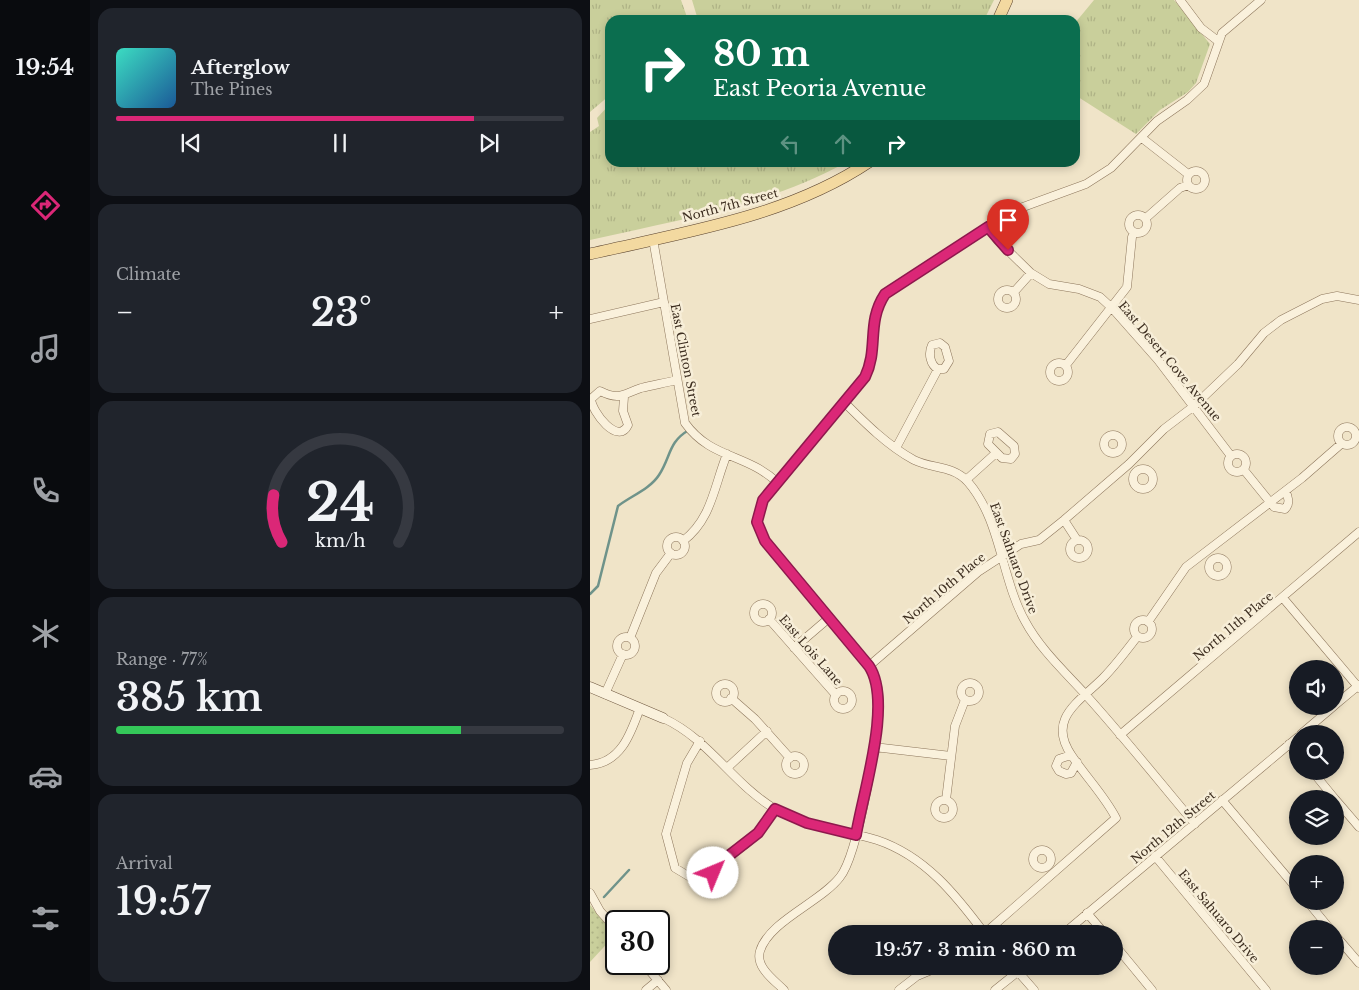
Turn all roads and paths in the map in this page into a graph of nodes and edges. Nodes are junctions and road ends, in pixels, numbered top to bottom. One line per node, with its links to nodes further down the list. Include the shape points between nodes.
1 (1007, 0): 4 (main road)
2 (1180, 0): 5 (street, via 1201,28)
3 (1261, 0): 5 (street, via 1222,33)
4 (1000, 15)
5 (1218, 41): 6 (street, via 1204,84 1157,121)
6 (1142, 138): 8 (street); 11 (street, via 1099,177 1015,210)
7 (861, 167): 13 (main road, North 7th Street, via 832,185 795,200 740,218)
8 (1188, 174): 9 (street); 9 (street, via 1200,171 1205,182 1196,189)
9 (1188, 185): 10 (street, via 1180,188)
10 (1146, 218): 12 (street, via 1146,230); 12 (street, via 1137,215 1130,220 1130,229)
11 (988, 227): 15 (street, East Desert Cove Avenue); 25 (street, via 885,294 876,307 871,365)
12 (1134, 233): 19 (street, via 1127,287)
13 (653, 239): 14 (main road, North 7th Street); 18 (street, East Clinton Street)
14 (590, 254)
15 (1031, 273): 16 (street); 19 (street, East Desert Cove Avenue, via 1049,284 1079,289 1100,297)
16 (1014, 292)
17 (1359, 300): 26 (street, North 10th Place, via 1347,297 1322,299 1281,320 1264,333 1238,364)
18 (664, 302): 20 (street); 23 (street, East Clinton Street)
19 (1112, 308): 21 (street); 26 (street, East Desert Cove Avenue)
20 (590, 319)
21 (1066, 365)
22 (938, 370): 28 (street)
23 (677, 380): 24 (street, via 640,389); 31 (street, East Clinton Street, via 686,423 704,444)
24 (624, 397): 24 (street, via 611,397 600,391 591,399 593,408 614,432 626,430 628,424 623,411)
25 (844, 402): 28 (street, East Sahuaro Drive); 37 (street)
26 (1194, 406): 32 (street, East Desert Cove Avenue); 33 (street, North 10th Place, via 1164,428)
27 (1341, 444): 38 (street)
28 (896, 448): 36 (street, East Sahuaro Drive, via 921,464 945,468)
29 (1119, 451): 33 (street)
30 (996, 453): 36 (street)
31 (727, 454): 37 (street, East Clinton Street, via 751,463); 43 (street, via 710,507 701,523)
32 (1231, 456): 34 (street, East Desert Cove Avenue, via 1228,463 1232,470); 34 (street, East Desert Cove Avenue, via 1239,453 1244,456 1247,462)
33 (1129, 464): 35 (street); 40 (street, North 10th Place)
34 (1244, 470): 39 (street, East Desert Cove Avenue)
35 (1136, 472)
36 (966, 480): 46 (street, East Sahuaro Drive, via 979,496)
37 (778, 482): 49 (street, via 763,500 757,522 759,528 765,541)
38 (1285, 491): 39 (street); 39 (street, via 1289,500 1285,509 1276,508)
39 (1270, 502): 44 (street)
40 (1064, 520): 42 (street); 46 (street, North 10th Place, via 1039,540 1021,544)
41 (1359, 532): 48 (street, North 11th Place)
42 (1077, 540)
43 (683, 541): 45 (street, via 682,552); 45 (street, via 676,537 668,541 667,549)
44 (1204, 552): 47 (street); 51 (street, via 1186,567)
45 (671, 553): 53 (street, via 656,573)
46 (1001, 557): 56 (street, North 10th Place, via 978,572); 60 (street, East Sahuaro Drive, via 1024,621 1044,650)
47 (1212, 560)
48 (1283, 598): 57 (street); 70 (street, North 11th Place)
49 (829, 618): 54 (street); 56 (street)
50 (769, 619): 54 (street, East Lois Lane)
51 (1148, 622): 52 (street, via 1152,630 1150,635); 52 (street, via 1140,620 1135,623 1133,632)
52 (1137, 637): 60 (street, via 1104,677)
53 (630, 638): 55 (street, via 618,643); 55 (street, via 635,648 632,653)
54 (794, 648): 61 (street, East Lois Lane)
55 (623, 654): 59 (street)
56 (869, 666): 73 (street, via 876,679 879,697)
57 (1359, 686): 63 (street)
58 (590, 687): 59 (street)
59 (605, 694): 65 (street)
60 (1085, 694): 70 (street, East Sahuaro Drive); 74 (street, via 1069,709 1062,726)
61 (836, 695)
62 (731, 698): 69 (street)
63 (1344, 698)
64 (965, 700): 75 (street, via 955,726)
65 (640, 708): 67 (street); 78 (street, via 622,749 609,759)
66 (1323, 715): 68 (street)
67 (660, 717): 71 (street)
68 (1312, 725)
69 (767, 731): 76 (street); 79 (street)
70 (1120, 735): 86 (street, East Sahuaro Drive)
71 (700, 741): 79 (street); 84 (street, via 687,763 666,834 676,868 695,880 713,873 758,833)
72 (1289, 744): 83 (street, North 12th Street)
73 (874, 747): 75 (street); 88 (street)
74 (1071, 755): 77 (street); 77 (street, via 1059,759 1056,766 1059,771 1072,773)
75 (951, 756): 82 (street)
76 (790, 758)
77 (1077, 762): 97 (street, via 1116,818 1050,870)
78 (590, 765)
79 (727, 768): 84 (street)
80 (1319, 780): 81 (street)
81 (1328, 790)
82 (946, 800)
83 (1222, 800): 86 (street, North 12th Street); 90 (street)
84 (775, 809): 88 (street, via 807,823)
85 (1344, 810): 87 (street)
86 (1195, 824): 89 (street, North 12th Street)
87 (1359, 827)
88 (856, 835): 96 (street, via 890,846 923,865 947,887); 110 (street, via 851,858 839,879 780,926 760,950 758,958 763,969)
89 (1155, 856): 93 (street, North 12th Street); 115 (street, East Sahuaro Drive)
90 (1289, 879)
91 (594, 900): 94 (street)
92 (1314, 910): 95 (street)
93 (1088, 913): 98 (street, North 12th Street); 99 (street)
94 (605, 914)
95 (1323, 920)
96 (978, 925)
97 (994, 925)
98 (1074, 925)
99 (1098, 925)
100 (1344, 946): 102 (street)
101 (1123, 955): 114 (street)
102 (1359, 964)
103 (654, 975): 107 (street)
104 (918, 975): 111 (street)
105 (1009, 975): 112 (street)
106 (1020, 975): 113 (street)
107 (658, 980): 108 (street); 109 (street)
108 (646, 990)
109 (666, 990)
110 (784, 990)
111 (899, 990)
112 (995, 990)
113 (1034, 990)
114 (1152, 990)
115 (1266, 990)

